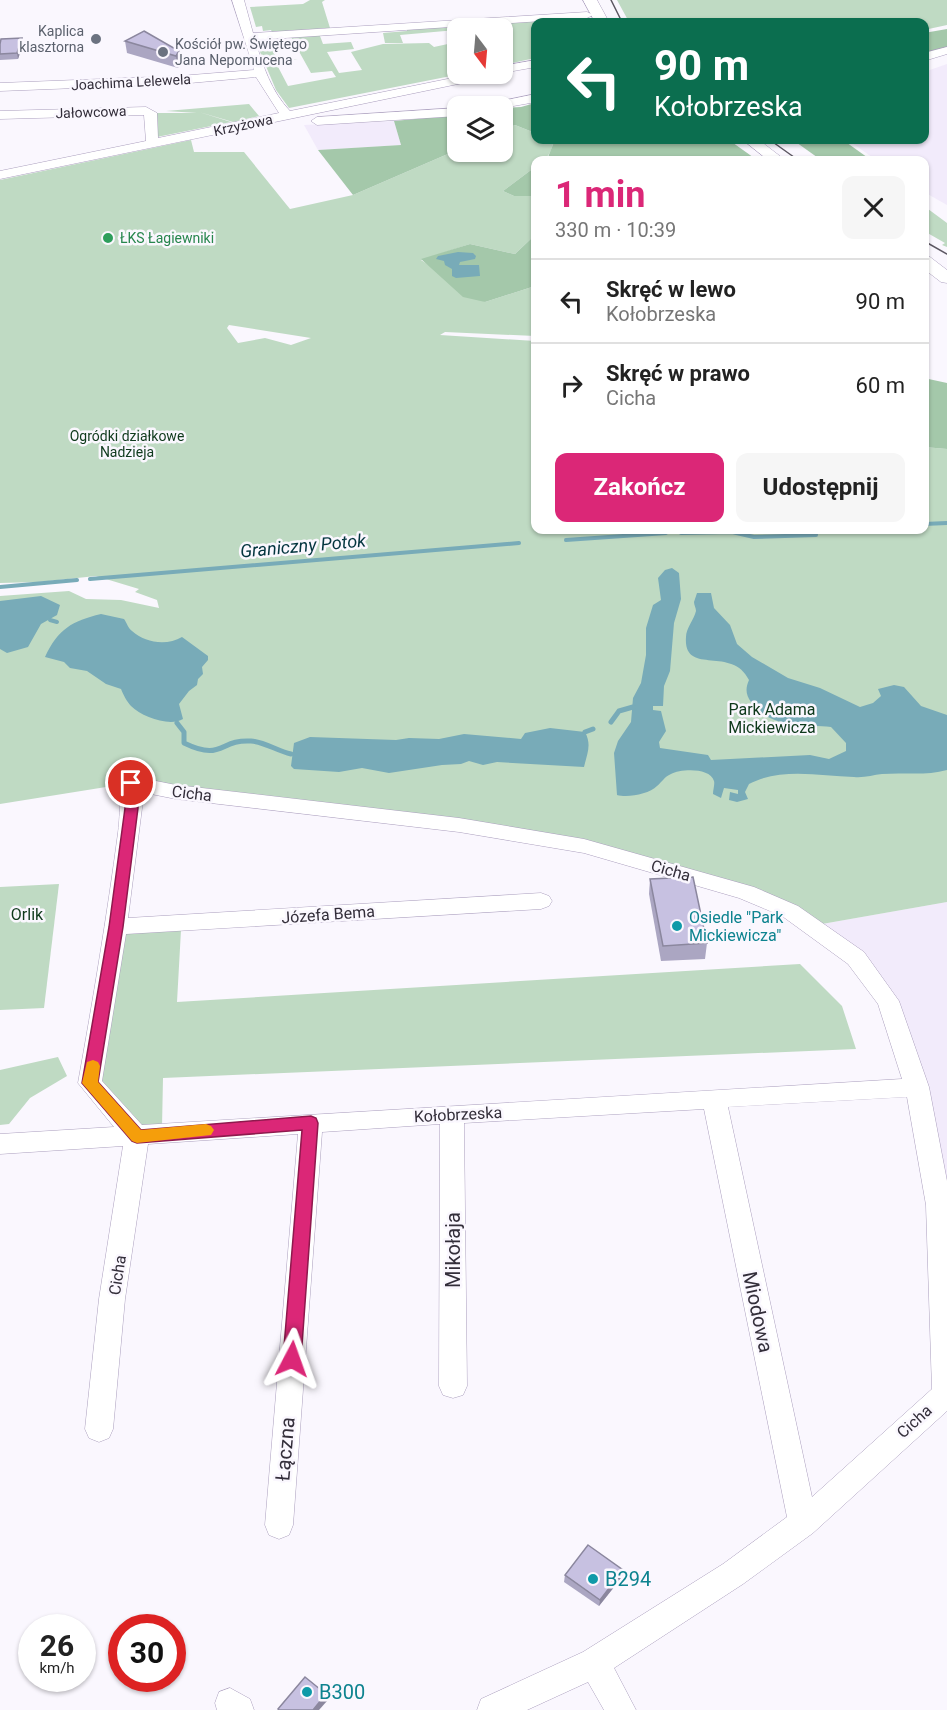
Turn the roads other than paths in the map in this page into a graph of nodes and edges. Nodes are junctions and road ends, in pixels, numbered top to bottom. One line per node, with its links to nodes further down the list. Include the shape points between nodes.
1 (238, 0): 7 (street)
2 (590, 0): 5 (main road)
3 (587, 15): 4 (street)
4 (541, 18)
5 (600, 18)
6 (531, 19): 7 (street)
7 (248, 37): 12 (street)
8 (947, 50): 9 (street)
9 (929, 55)
10 (531, 64): 11 (street)
11 (513, 68)
12 (262, 73): 14 (street, Joachima Lelewela); 19 (street, via 271,93)
13 (447, 83): 19 (street, Krzyżowa)
14 (0, 87)
15 (531, 99): 16 (street)
16 (513, 103)
17 (447, 112): 19 (street, Krzyżowa)
18 (0, 115): 20 (street, Jałowcowa, via 146,111 151,113)
19 (293, 119): 20 (street, Krzyżowa)
20 (152, 144): 23 (street, Krzyżowa)
21 (755, 144): 22 (main road)
22 (772, 156)
23 (0, 175)
24 (929, 262): 26 (main road)
25 (929, 264): 27 (main road)
26 (947, 270)
27 (947, 278)
28 (541, 901): 29 (street, Józefa Bema)
29 (116, 927): 30 (street, Cicha, via 132,808 131,783 176,792 459,825 584,846 746,892 790,910 835,940 856,958 888,1001); 34 (street, Cicha, via 90,1083)
30 (916, 1088): 31 (street, Kołobrzeska); 37 (street, Cicha, via 939,1205)
31 (714, 1100): 32 (street, Kołobrzeska); 39 (street, Miodowa)
32 (452, 1114): 33 (street, Kołobrzeska); 36 (street, Mikołaja)
33 (311, 1123): 34 (street, Kołobrzeska); 40 (street, Łączna)
34 (137, 1136): 35 (street, Kołobrzeska); 38 (street, Cicha, via 112,1299)
35 (0, 1144)
36 (453, 1386)
37 (946, 1394): 39 (street, Cicha)
38 (99, 1429)
39 (803, 1523): 41 (street, Cicha, via 734,1574)
40 (279, 1525)
41 (594, 1663): 42 (street, Cicha); 43 (street)
42 (492, 1710)
43 (621, 1710)

